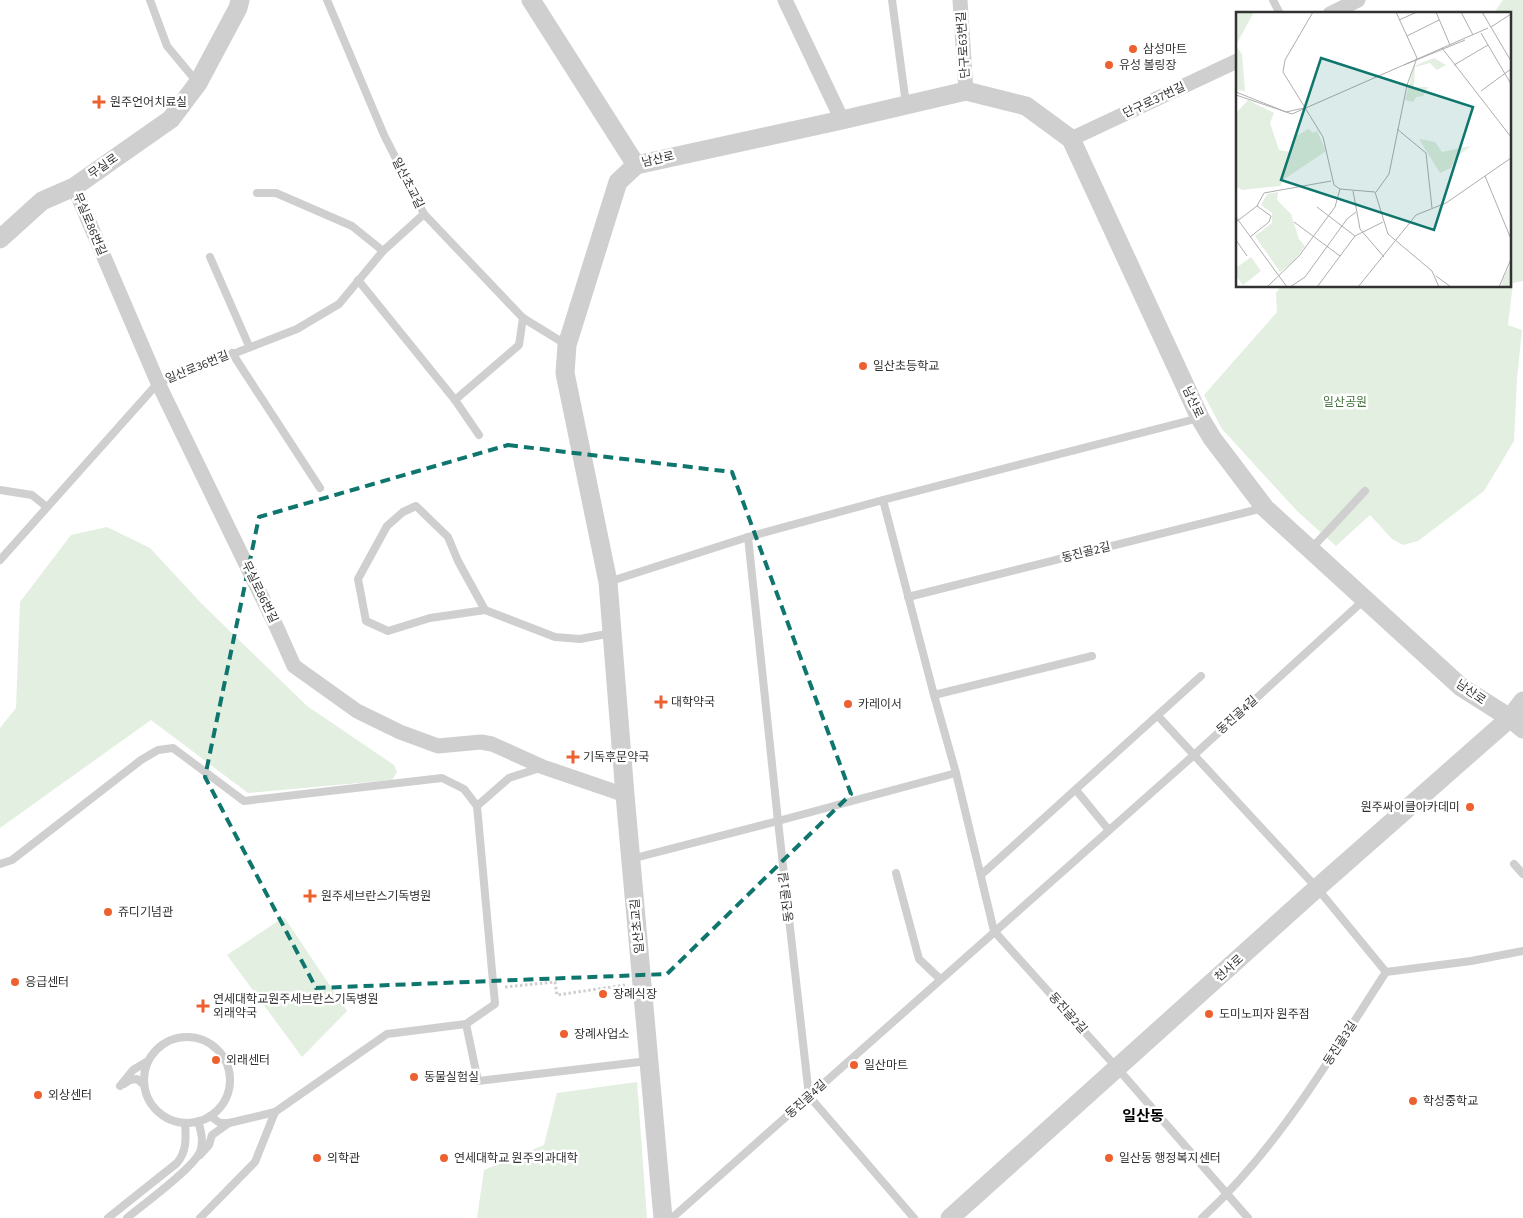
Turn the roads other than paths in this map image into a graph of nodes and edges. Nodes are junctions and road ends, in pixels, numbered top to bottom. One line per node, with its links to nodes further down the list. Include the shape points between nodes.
1 (150, 0): 13 (lane, via 167,46)
2 (240, 0): 13 (street, 무실로)
3 (327, 0): 21 (lane, 일산초교길, via 384,135)
4 (531, 0): 18 (street, 남산로)
5 (785, 0): 16 (street)
6 (892, 0): 15 (lane)
7 (960, 0): 14 (street, 단구로63번길)
8 (1273, 0): 10 (lane)
9 (1358, 0): 11 (street)
10 (1279, 12)
11 (1334, 12)
12 (1236, 61): 17 (street, 단구로37번길)
13 (198, 83): 19 (street, 무실로, via 171,119)
14 (966, 91): 15 (street, 남산로); 17 (street, 남산로, via 1026,106)
15 (906, 104): 16 (street, 남산로)
16 (842, 120): 18 (street, 남산로)
17 (1071, 140): 32 (street, 남산로)
18 (636, 165): 27 (street, 일산초교길, via 618,182)
19 (74, 187): 22 (street, 무실로, via 42,201); 30 (street, 무실로86번길)
20 (257, 193): 23 (lane, via 276,193 352,226)
21 (424, 214): 23 (lane, 일산로36번길); 26 (lane, 일산초교길)
22 (0, 239)
23 (383, 251): 25 (lane, 일산로36번길)
24 (210, 257): 28 (lane)
25 (358, 280): 28 (lane, 일산로36번길, via 339,304 297,329); 31 (lane)
26 (523, 318): 27 (lane, 일산초교길); 31 (lane, via 518,346)
27 (567, 345): 43 (street, 일산초교길, via 565,373)
28 (250, 346): 29 (lane, 일산로36번길)
29 (232, 353): 30 (lane, 일산로36번길); 34 (lane)
30 (158, 383): 38 (lane, 일산로36번길); 55 (street, 무실로86번길, via 294,666 357,711 400,732 438,746 492,744)
31 (455, 400): 33 (lane)
32 (1200, 418): 37 (lane); 39 (street, 남산로)
33 (479, 435)
34 (320, 488)
35 (0, 490): 38 (lane, via 32,495)
36 (1365, 491): 41 (lane)
37 (883, 500): 40 (lane); 44 (lane, 동진골2길)
38 (47, 507): 42 (lane, 일산로36번길)
39 (1265, 508): 41 (street, 남산로); 44 (lane, 동진골2길)
40 (748, 537): 43 (lane); 60 (lane, 동진골1길)
41 (1311, 549): 45 (street, 남산로)
42 (0, 560)
43 (608, 582): 47 (street, 일산초교길)
44 (908, 597): 50 (lane, 동진골2길)
45 (1364, 600): 53 (street, 남산로, via 1461,687); 54 (lane, 동진골4길)
46 (486, 610): 46 (lane, via 430,618 388,631 366,621 358,579 388,526 403,512 416,506 448,537); 47 (lane, via 555,638)
47 (612, 633): 58 (street, 일산초교길)
48 (1092, 656): 50 (lane)
49 (1201, 676): 52 (lane)
50 (934, 696): 56 (lane, 동진골2길)
51 (1523, 701): 53 (street, 천사로)
52 (1158, 716): 54 (lane); 57 (lane)
53 (1519, 721): 68 (street, 천사로)
54 (1194, 754): 61 (lane, 동진골4길); 68 (lane)
55 (543, 767): 58 (street, 무실로86번길); 59 (lane, via 509,778)
56 (956, 773): 60 (lane); 67 (lane, 동진골2길)
57 (1076, 790): 61 (lane); 67 (lane)
58 (625, 795): 62 (street, 일산초교길)
59 (477, 806): 63 (lane, via 464,789 442,778 244,801 173,748 158,750 141,760 12,860); 73 (lane, via 496,1004)
60 (778, 821): 62 (lane); 78 (lane, 동진골1길)
61 (1108, 829): 69 (lane, 동진골4길)
62 (631, 858): 74 (street, 일산초교길)
63 (0, 864)
64 (1514, 864): 66 (lane)
65 (896, 873): 72 (lane, via 919,959)
66 (1523, 874)
67 (981, 875): 69 (lane, 동진골2길)
68 (1317, 888): 71 (lane); 76 (street, 천사로)
69 (994, 931): 72 (lane, 동진골4길); 76 (lane, 동진골2길)
70 (1523, 951): 71 (lane)
71 (1386, 972): 85 (lane, 동진골3길, via 1283,1129)
72 (940, 979): 78 (lane, 동진골4길)
73 (466, 1024): 74 (lane, via 478,1081); 79 (lane, via 387,1034)
74 (650, 1060): 89 (street, 일산초교길)
75 (148, 1061): 77 (lane); 77 (lane, via 133,1070 120,1086 137,1079); 80 (lane, via 154,1051 166,1042 180,1037 195,1037 220,1051 230,1078 228,1093)
76 (1118, 1069): 85 (lane, 동진골2길); 92 (street, 천사로)
77 (144, 1085): 83 (lane, via 151,1104 160,1114)
78 (809, 1096): 90 (lane, 동진골4길); 91 (lane)
79 (274, 1112): 82 (lane); 88 (lane, via 255,1162)
80 (210, 1116): 81 (lane); 82 (lane, via 220,1122)
81 (198, 1121): 83 (lane); 84 (lane, via 202,1140 200,1152)
82 (229, 1122): 84 (lane, via 212,1135 209,1145)
83 (185, 1123): 86 (lane, via 184,1155)
84 (192, 1164): 87 (lane)
85 (1227, 1195): 93 (lane, 동진골3길); 94 (lane, 동진골2길)
86 (108, 1218)
87 (127, 1218)
88 (200, 1218)
89 (663, 1218)
90 (672, 1218)
91 (914, 1218)
92 (950, 1218)
93 (1202, 1218)
94 (1248, 1218)

